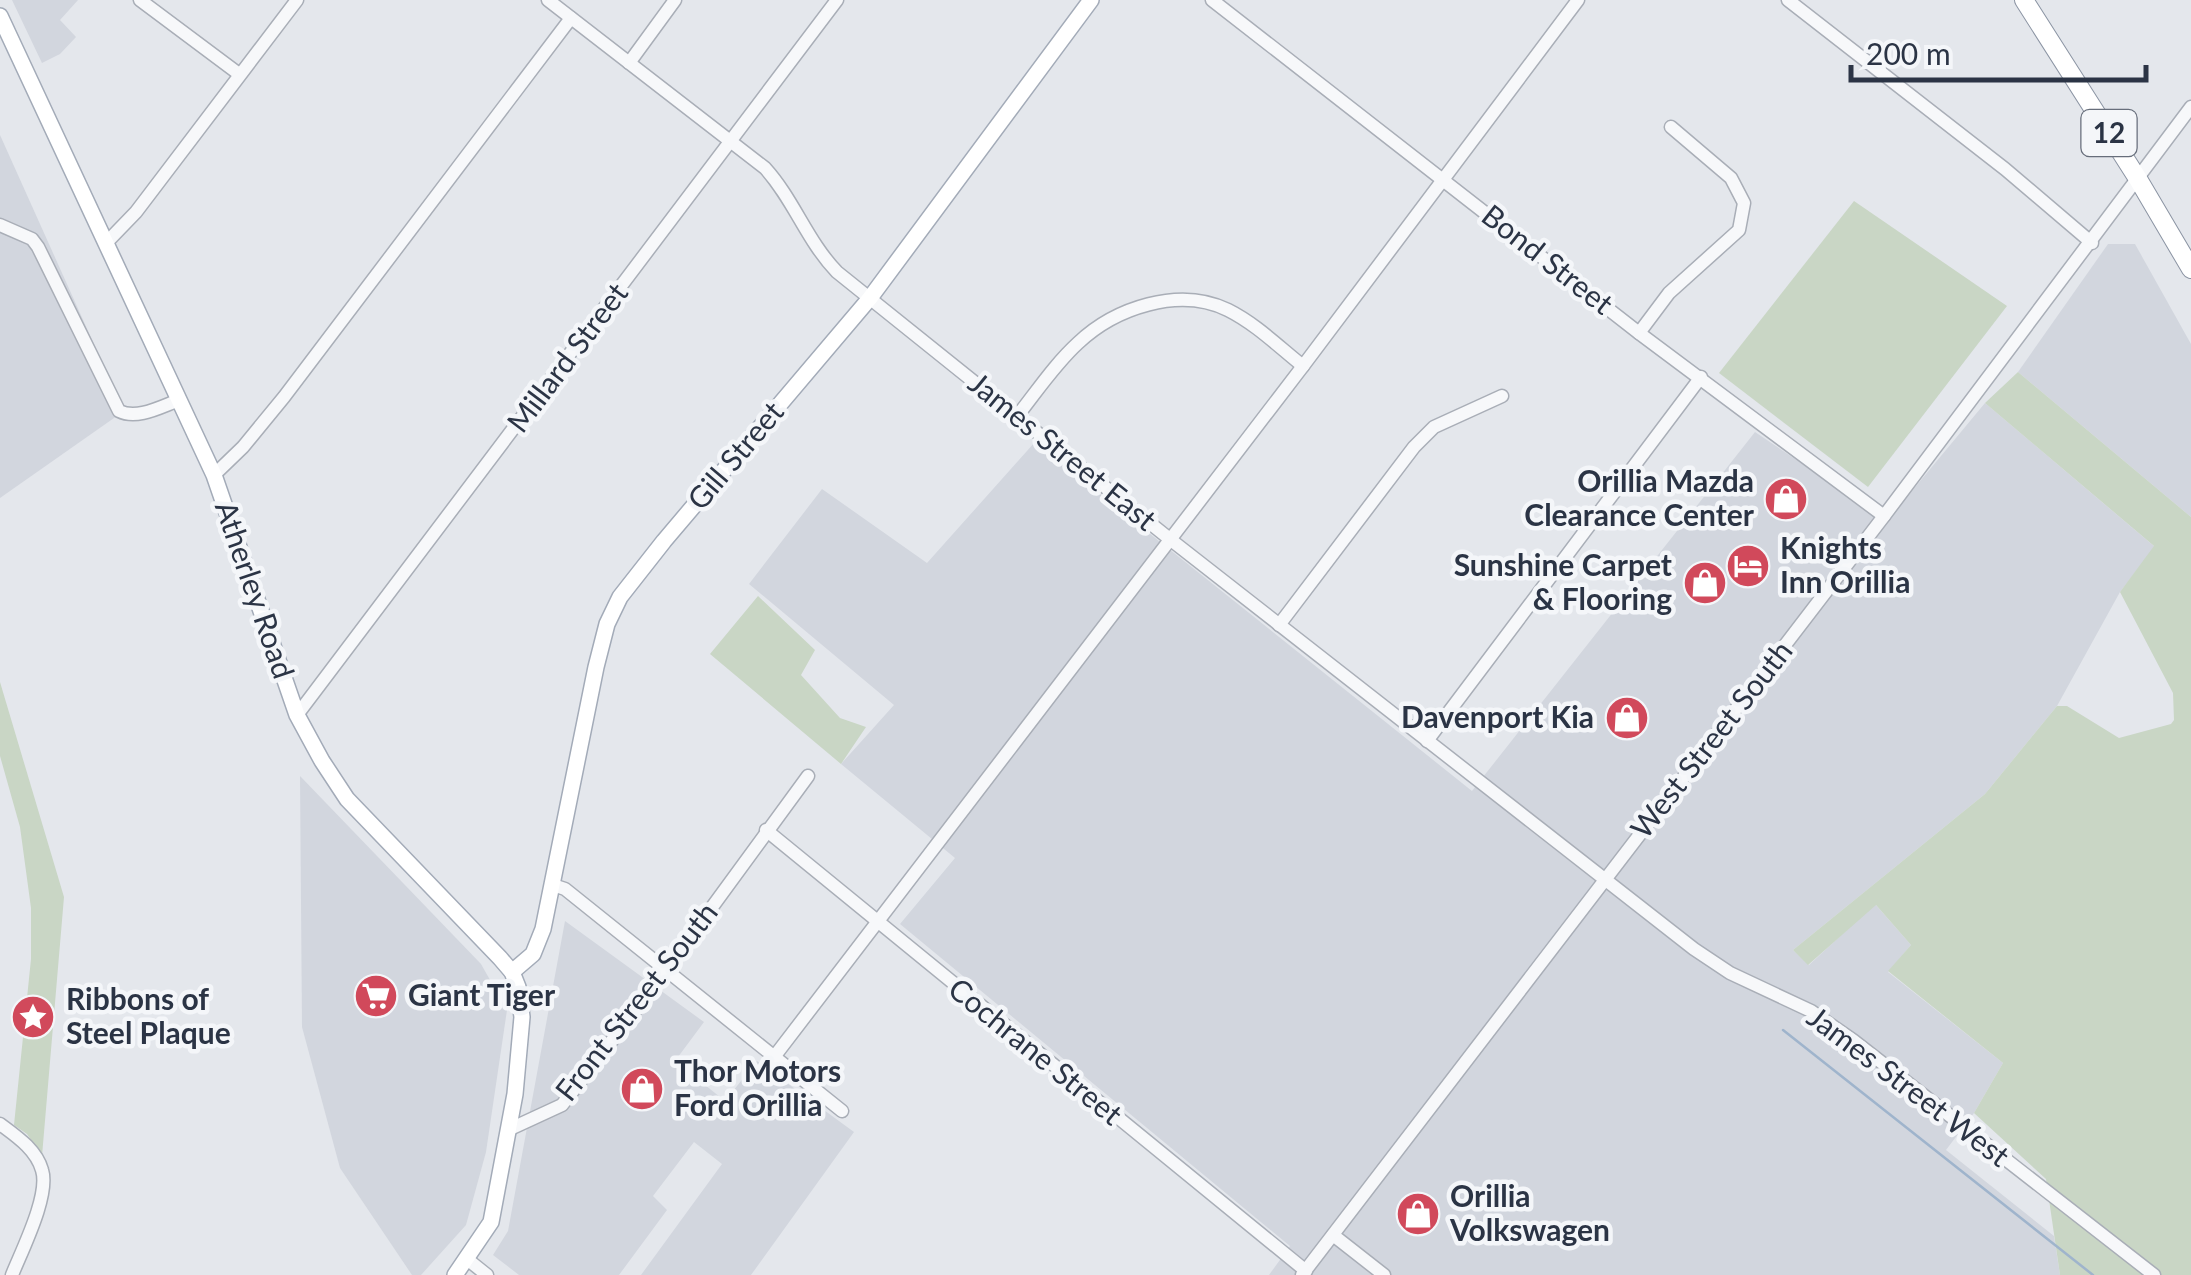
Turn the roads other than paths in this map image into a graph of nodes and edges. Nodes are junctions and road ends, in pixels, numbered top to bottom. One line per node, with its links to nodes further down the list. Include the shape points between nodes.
1 (140, 0): 14 (street)
2 (548, 0): 12 (street, James Street East)
3 (675, 0): 13 (street)
4 (837, 0): 17 (street, Millard Street)
5 (1091, 0): 24 (main road, Gill Street)
6 (1212, 0): 18 (street, Bond Street)
7 (1578, 0): 18 (street)
8 (1788, 0): 22 (street)
9 (2024, 0): 19 (highway, 12)
10 (294, 1): 14 (street)
11 (0, 16): 21 (main road, Atherley Road)
12 (571, 18): 13 (street, James Street East); 31 (street, via 284,397)
13 (630, 63): 17 (street, James Street East)
14 (239, 74): 21 (street)
15 (2191, 107): 19 (street, West Street South)
16 (1672, 127): 25 (street, via 1731,178 1744,203 1738,230 1670,293)
17 (732, 142): 24 (street, James Street East, via 778,183 818,252); 35 (street, Millard Street)
18 (1443, 179): 25 (street, Bond Street); 26 (street)
19 (2138, 179): 22 (street, West Street South); 23 (highway, 12)
20 (0, 225): 29 (street, via 38,247 118,411 143,413)
21 (106, 242): 29 (main road, Atherley Road)
22 (2092, 243): 32 (street, West Street South)
23 (2191, 268)
24 (870, 298): 30 (street, James Street East); 40 (main road, Gill Street, via 620,597 596,667)
25 (1639, 333): 27 (street, Bond Street)
26 (1303, 366): 30 (street, via 1226,309 1193,300 1159,302 1094,330); 33 (street)
27 (1701, 377): 32 (street, Bond Street); 36 (street)
28 (1502, 396): 34 (street, via 1454,415 1424,437)
29 (179, 400): 31 (main road, Atherley Road)
30 (1018, 415): 33 (street, James Street East)
31 (214, 476): 35 (main road, Atherley Road)
32 (1884, 516): 39 (street, West Street South)
33 (1171, 540): 34 (street, James Street East); 41 (street)
34 (1279, 624): 36 (street, James Street East)
35 (297, 716): 43 (main road, Atherley Road, via 347,798)
36 (1427, 741): 39 (street, James Street East)
37 (808, 776): 38 (street, Front Street South)
38 (766, 830): 41 (street, Cochrane Street); 42 (street, Front Street South)
39 (1605, 878): 48 (street, West Street South); 55 (street, James Street West, via 1712,962 1854,1040)
40 (552, 886): 42 (street, via 565,889); 43 (main road, Gill Street, via 536,949)
41 (878, 924): 44 (street); 50 (street, Cochrane Street)
42 (666, 970): 44 (street); 47 (street, Front Street South, via 562,1105)
43 (512, 972): 47 (main road, via 522,1032)
44 (774, 1057): 45 (street)
45 (842, 1112)
46 (0, 1124): 51 (street, via 32,1151 44,1174)
47 (510, 1128): 49 (main road, via 493,1216)
48 (1333, 1235): 50 (street, West Street South); 54 (street)
49 (467, 1259): 52 (main road); 53 (street)
50 (1304, 1273)
51 (12, 1275)
52 (455, 1275)
53 (487, 1275)
54 (1384, 1275)
55 (2154, 1275)

